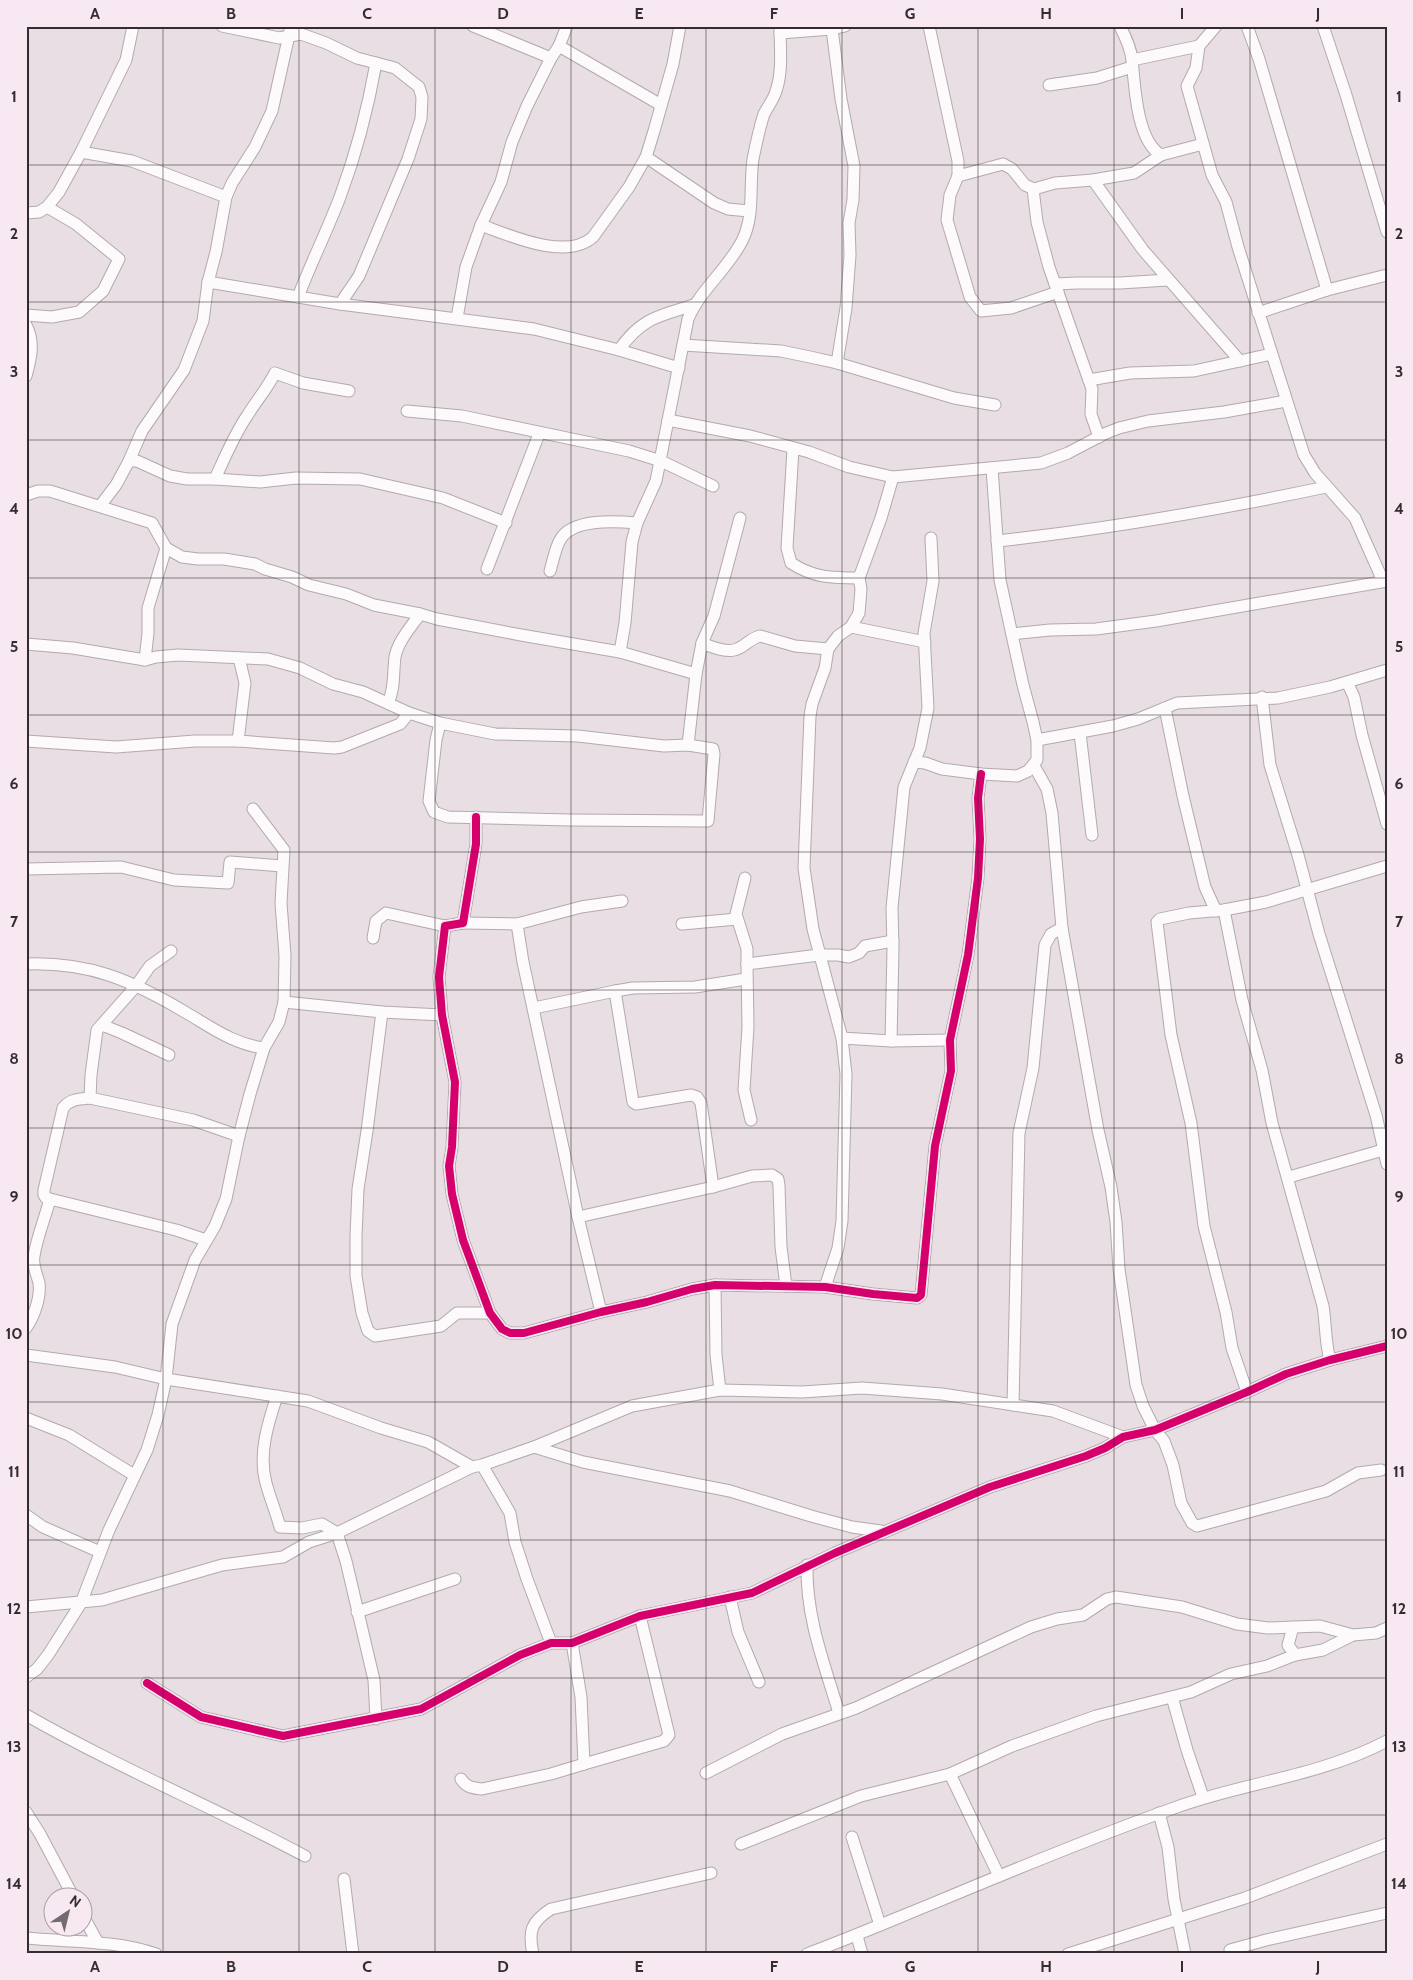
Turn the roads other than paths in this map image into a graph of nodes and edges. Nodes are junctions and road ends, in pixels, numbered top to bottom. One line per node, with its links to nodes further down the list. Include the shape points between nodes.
1 (133, 26): 24 (street, via 126,60)
2 (222, 26): 14 (street, via 263,36)
3 (474, 26): 15 (street)
4 (567, 26): 16 (street)
5 (680, 26): 22 (street)
6 (845, 26): 13 (street)
7 (929, 26): 27 (street, via 958,161)
8 (1120, 26): 20 (street)
9 (1216, 26): 17 (street)
10 (1247, 26): 40 (street)
11 (1323, 26): 35 (street)
12 (780, 29): 13 (street); 32 (street, via 779,80 759,131 753,161)
13 (832, 29): 52 (street, via 854,166 846,308)
14 (290, 32): 19 (street); 30 (street, via 272,111)
15 (500, 32): 18 (street)
16 (559, 46): 18 (street); 22 (street)
17 (1199, 46): 20 (street); 23 (street, via 1196,68 1187,86)
18 (551, 58): 34 (street, via 512,142 502,182)
19 (376, 63): 41 (street, via 343,187); 42 (street, via 395,68 419,87 422,119 373,245 359,276)
20 (1132, 63): 21 (street, via 1097,78); 25 (street, via 1144,131)
21 (1050, 86)
22 (661, 105): 26 (street)
23 (1203, 144): 25 (street); 44 (street, via 1212,175 1226,202)
24 (81, 152): 30 (street, via 132,161); 31 (street)
25 (1160, 155): 28 (street, via 1134,173)
26 (646, 157): 32 (street, via 714,203); 34 (street, via 629,187 586,243 573,248 543,245)
27 (958, 176): 29 (street, via 1003,164); 39 (street, via 950,195 947,220 970,297 981,311 1010,308)
28 (1093, 180): 29 (street, via 1054,183); 37 (street)
29 (1032, 189): 39 (street, via 1037,222)
30 (226, 198): 38 (street)
31 (47, 207): 33 (street, via 39,212); 45 (street, via 76,224 119,259 104,291 79,312 52,317)
32 (750, 211): 43 (street, via 740,245)
33 (26, 213)
34 (481, 225): 46 (street, via 466,267)
35 (1387, 232)
36 (1387, 275): 40 (street)
37 (1168, 280): 39 (street, via 1120,284 1077,282); 51 (street)
38 (208, 282): 41 (street); 64 (street, via 203,321 184,370 142,431)
39 (1057, 288): 55 (street)
40 (1327, 290): 44 (street)
41 (298, 297): 42 (street)
42 (340, 304): 46 (street)
43 (694, 304): 48 (street); 49 (street, via 650,319)
44 (1258, 312): 50 (street)
45 (26, 315)
46 (457, 318): 49 (street, via 534,329)
47 (26, 326): 54 (street, via 32,340)
48 (683, 345): 52 (street, via 781,351); 53 (street)
49 (619, 350): 53 (street)
50 (1271, 354): 51 (street); 57 (street)
51 (1240, 360): 55 (street, via 1188,371 1130,373)
52 (837, 363): 58 (street, via 954,398)
53 (679, 368): 60 (street)
54 (26, 376)
55 (1089, 380): 62 (street, via 1091,414)
56 (349, 391): 68 (street, via 303,383 274,373 233,440)
57 (1286, 400): 62 (street, via 1224,412 1148,421); 70 (street, via 1304,455)
58 (995, 405)
59 (407, 411): 61 (street, via 462,416)
60 (668, 420): 63 (street, via 750,436); 65 (street)
61 (539, 434): 65 (street, via 629,451); 74 (street)
62 (1099, 437): 66 (street, via 1040,463)
63 (793, 449): 67 (street); 81 (street, via 790,563 821,577)
64 (130, 461): 68 (street, via 170,476); 72 (street)
65 (661, 461): 69 (street); 75 (street, via 656,481)
66 (992, 468): 67 (street); 77 (street)
67 (893, 478): 81 (street)
68 (216, 479): 74 (street, via 260,482 296,478 360,479 443,498)
69 (713, 486)
70 (1326, 487): 77 (street, via 1168,518); 82 (street, via 1355,518)
71 (26, 495): 72 (street, via 50,491)
72 (100, 506): 78 (street, via 152,523)
73 (740, 518): 87 (street, via 714,616)
74 (506, 523): 79 (street)
75 (637, 523): 80 (street, via 597,522 572,530 560,539); 90 (street)
76 (931, 538): 86 (street, via 933,568)
77 (997, 541): 85 (street, via 1000,580)
78 (166, 548): 83 (street, via 182,557 255,564 374,605); 92 (street, via 148,608)
79 (488, 569)
80 (550, 571)
81 (859, 578): 84 (street, via 859,613)
82 (1385, 581): 85 (street, via 1156,621 1096,629)
83 (420, 614): 90 (street, via 521,636); 97 (street, via 399,644)
84 (851, 627): 86 (street); 89 (street)
85 (1012, 634): 102 (street)
86 (925, 642): 106 (street, via 928,708)
87 (702, 643): 89 (street, via 712,648 734,650 760,636 795,646); 94 (street)
88 (26, 644): 92 (street)
89 (828, 649): 129 (street, via 810,716 804,868)
90 (620, 652): 94 (street)
91 (239, 658): 92 (street, via 178,656); 97 (street, via 268,660 300,668 333,684); 104 (street, via 245,683)
92 (145, 660)
93 (1387, 670): 95 (street)
94 (696, 674): 105 (street)
95 (1347, 682): 96 (street, via 1292,695); 111 (street, via 1354,697)
96 (1262, 697): 98 (street, via 1177,703); 117 (street, via 1270,765)
97 (388, 703): 99 (street)
98 (1165, 708): 101 (street, via 1138,719); 119 (street, via 1205,887)
99 (409, 713): 100 (street); 104 (street, via 400,724 342,746)
100 (440, 723): 105 (street, via 495,734 578,736 664,746); 110 (street, via 430,807 448,817)
101 (1080, 733): 102 (street); 112 (street)
102 (1036, 740): 107 (street, via 1037,760)
103 (26, 741): 104 (street, via 116,747)
104 (238, 741)
105 (688, 745): 110 (street, via 713,749 709,818 706,823)
106 (914, 762): 108 (street); 127 (street, via 904,787 892,908)
107 (1034, 766): 108 (street, via 1017,776); 125 (street, via 1047,789 1052,813)
108 (981, 774): 141 (street, via 978,878 968,955)
109 (253, 809): 113 (street, via 284,850)
110 (476, 817): 121 (street, via 476,844)
111 (1387, 824)
112 (1092, 835)
113 (282, 866): 115 (street, via 230,862 228,884 174,880 121,867); 135 (street)
114 (1387, 866): 117 (street)
115 (26, 868)
116 (745, 878): 120 (street, via 738,900)
117 (1307, 888): 119 (street, via 1266,902); 148 (street, via 1376,1115)
118 (622, 901): 122 (street, via 581,907)
119 (1220, 911): 150 (street, via 1257,1047 1272,1123); 166 (street, via 1188,913 1157,922 1172,1035 1191,1123 1204,1226 1232,1348)
120 (737, 920): 123 (street); 131 (street, via 747,950)
121 (463, 923): 122 (street); 124 (street)
122 (517, 924): 136 (street)
123 (682, 924)
124 (445, 926): 126 (street, via 386,913 376,921); 138 (street, via 440,977)
125 (1062, 928): 168 (street, via 1051,934 1045,945 1033,1068 1019,1133); 170 (street, via 1111,1187 1136,1385)
126 (373, 938)
127 (893, 941): 129 (street, via 865,946 849,957); 142 (street)
128 (171, 952): 133 (street, via 150,966)
129 (819, 955): 131 (street); 140 (street)
130 (26, 964): 133 (street, via 94,970)
131 (747, 964): 132 (street)
132 (746, 979): 134 (street, via 695,987); 146 (street, via 748,1027 744,1090)
133 (136, 986): 139 (street); 143 (street, via 224,1036)
134 (615, 991): 136 (street); 151 (street, via 633,1102 691,1095 702,1103)
135 (284, 1002): 137 (street); 143 (street, via 279,1022)
136 (534, 1008): 153 (street)
137 (382, 1012): 138 (street); 159 (street, via 358,1189 356,1276 368,1331 374,1336 384,1335 441,1326 457,1313)
138 (442, 1016): 159 (street, via 455,1082 449,1166 452,1194 463,1240)
139 (102, 1025): 144 (street); 145 (street, via 95,1035)
140 (842, 1038): 142 (street); 157 (street, via 847,1099 842,1220 838,1248)
141 (950, 1040): 142 (street); 157 (street, via 951,1071 935,1146 921,1295 917,1298)
142 (891, 1041)
143 (264, 1048): 147 (street)
144 (168, 1055)
145 (90, 1098): 147 (street, via 193,1120); 152 (street, via 74,1100 63,1108 44,1190 44,1195)
146 (751, 1120)
147 (239, 1136): 154 (street, via 226,1199)
148 (1383, 1150): 149 (street); 150 (street)
149 (1387, 1164)
150 (1289, 1177): 163 (street, via 1323,1306 1325,1341)
151 (712, 1187): 153 (street); 156 (street, via 752,1176 772,1175 778,1179)
152 (50, 1199): 154 (street); 160 (street, via 34,1254 38,1295 32,1319)
153 (578, 1217): 158 (street)
154 (206, 1240): 164 (street, via 186,1281 172,1324)
155 (715, 1285): 156 (street); 158 (street); 165 (street)
156 (786, 1286): 157 (street)
157 (825, 1287)
158 (601, 1312): 159 (street, via 524,1333 510,1333 502,1329)
159 (490, 1313)
160 (26, 1328)
161 (1387, 1346): 163 (street)
162 (26, 1355): 164 (street, via 115,1367)
163 (1330, 1360): 166 (street, via 1286,1374)
164 (166, 1379): 167 (street); 175 (street, via 147,1450)
165 (720, 1390): 168 (street, via 802,1392 862,1388 942,1394); 172 (street, via 632,1406)
166 (1247, 1392): 170 (street)
167 (278, 1396): 173 (street, via 308,1400 428,1442); 178 (street, via 266,1429 263,1460 266,1482 280,1527 302,1528 322,1524)
168 (1013, 1405): 171 (street, via 1053,1411)
169 (26, 1418): 175 (street, via 69,1435)
170 (1155, 1430): 171 (street); 174 (street, via 1164,1441 1173,1465 1181,1503 1192,1524 1197,1526 1326,1491 1358,1473)
171 (1123, 1437): 177 (street, via 1086,1456 990,1487)
172 (534, 1447): 173 (street); 177 (street, via 583,1462 730,1491 836,1523)
173 (477, 1466): 178 (street); 191 (street, via 510,1513 526,1579)
174 (1381, 1470)
175 (134, 1475): 179 (street)
176 (26, 1515): 179 (street, via 43,1527)
177 (883, 1531): 180 (street)
178 (337, 1533): 183 (street, via 310,1542 283,1557 222,1565 102,1600); 185 (street)
179 (100, 1552): 183 (street)
180 (807, 1565): 182 (street, via 752,1592); 197 (street, via 810,1613)
181 (454, 1580): 185 (street)
182 (730, 1597): 186 (street); 194 (street, via 738,1632)
183 (81, 1603): 184 (street); 193 (street, via 37,1670)
184 (26, 1607)
185 (357, 1612): 199 (street, via 374,1680)
186 (640, 1616): 190 (street); 201 (street, via 669,1734 664,1740)
187 (1294, 1627): 189 (street, via 1320,1626); 192 (street, via 1288,1645); 197 (street, via 1237,1624 1182,1607 1107,1599 1083,1615 1031,1627)
188 (1383, 1633): 189 (street)
189 (1353, 1635): 192 (street, via 1323,1650)
190 (572, 1643): 191 (street); 201 (street, via 581,1697)
191 (551, 1644): 199 (street, via 520,1655 421,1709)
192 (1296, 1655): 196 (street, via 1231,1674)
193 (26, 1677)
194 (759, 1682)
195 (147, 1683): 199 (street, via 201,1717 283,1736)
196 (1172, 1697): 203 (street, via 1096,1716 1012,1746); 205 (street)
197 (840, 1713): 202 (street, via 782,1734)
198 (26, 1715): 211 (street, via 118,1765)
199 (376, 1719)
200 (1387, 1741): 205 (street, via 1296,1776)
201 (584, 1764): 204 (street, via 482,1789 472,1788)
202 (706, 1773)
203 (950, 1774): 209 (street, via 862,1796); 213 (street)
204 (461, 1779)
205 (1204, 1797): 207 (street)
206 (26, 1812): 215 (street)
207 (1159, 1813): 213 (street); 217 (street, via 1168,1847)
208 (852, 1837): 218 (street)
209 (741, 1844)
210 (1387, 1844): 217 (street, via 1245,1898)
211 (306, 1856)
212 (711, 1873): 226 (street, via 551,1909 533,1924)
213 (999, 1876): 218 (street)
214 (344, 1879): 225 (street)
215 (69, 1888)
216 (1387, 1913): 223 (street)
217 (1179, 1919): 229 (street); 230 (street)
218 (880, 1925): 220 (street)
219 (92, 1932): 222 (street)
220 (857, 1936): 227 (street); 228 (street)
221 (26, 1938): 222 (street)
222 (98, 1943): 224 (street)
223 (1230, 1950)
224 (156, 1954)
225 (353, 1954)
226 (533, 1954)
227 (807, 1954)
228 (862, 1954)
229 (1068, 1954)
230 (1185, 1954)

